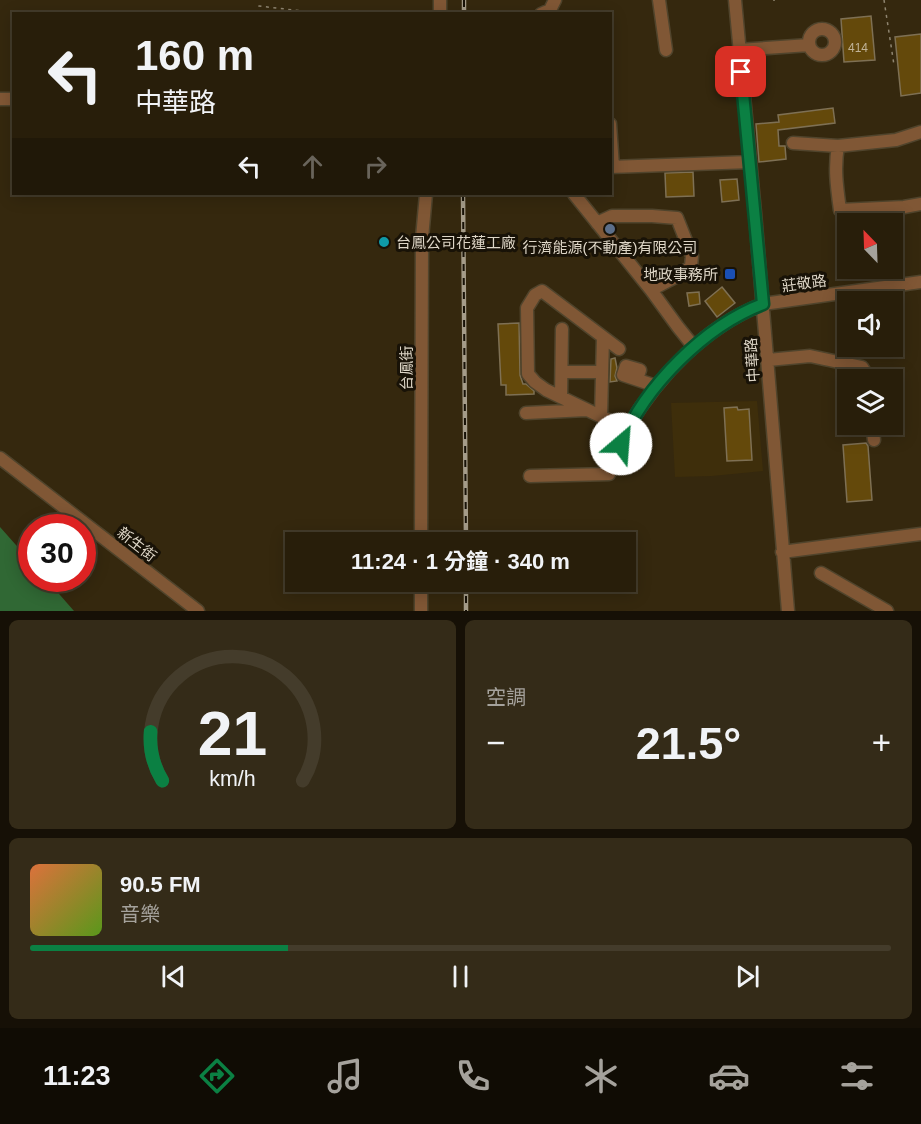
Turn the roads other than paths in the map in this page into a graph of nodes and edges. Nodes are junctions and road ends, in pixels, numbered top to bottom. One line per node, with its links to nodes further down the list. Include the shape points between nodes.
1 (555, 0): 4 (street)
2 (659, 0): 6 (street)
3 (735, 0): 7 (street, 中華路)
4 (546, 12)
5 (809, 45): 7 (street)
6 (666, 50)
7 (739, 50): 11 (street, 中華路)
8 (921, 132): 10 (street, via 896,140)
9 (793, 143): 10 (street)
10 (838, 146): 15 (street, via 836,179 840,210)
11 (750, 162): 12 (street); 19 (street, 中華路)
12 (612, 167)
13 (426, 195): 39 (street, 台鳳街, via 422,237)
14 (575, 195): 16 (street)
15 (921, 204)
16 (597, 224): 18 (street); 18 (street, via 612,216 677,218 692,256 691,266)
17 (921, 282): 19 (street, 莊敬路)
18 (651, 290): 22 (street)
19 (763, 304): 22 (street, 莊敬路); 24 (street, 中華路)
20 (562, 329): 26 (street)
21 (603, 336): 23 (street); 27 (street); 30 (street, via 542,291 527,308 528,374)
22 (694, 346): 29 (street, 莊敬路)
23 (620, 349)
24 (768, 360): 25 (street, via 810,356); 41 (street, 中華路)
25 (863, 369)
26 (562, 372): 27 (street); 30 (street)
27 (602, 372): 33 (street)
28 (637, 379): 29 (street)
29 (656, 386): 34 (street, 莊敬路)
30 (561, 397): 31 (street)
31 (588, 410): 32 (street); 33 (street)
32 (526, 413)
33 (601, 416): 34 (street)
34 (627, 429): 38 (street, 莊敬路, via 609,474)
35 (873, 435): 36 (street)
36 (874, 440)
37 (0, 458): 44 (street, 新生街)
38 (530, 476)
39 (421, 532)
40 (921, 534): 41 (street)
41 (783, 552): 46 (street, 中華路)
42 (821, 573): 47 (street)
43 (421, 592): 45 (street)
44 (198, 611)
45 (421, 611)
46 (788, 611)
47 (887, 611)

